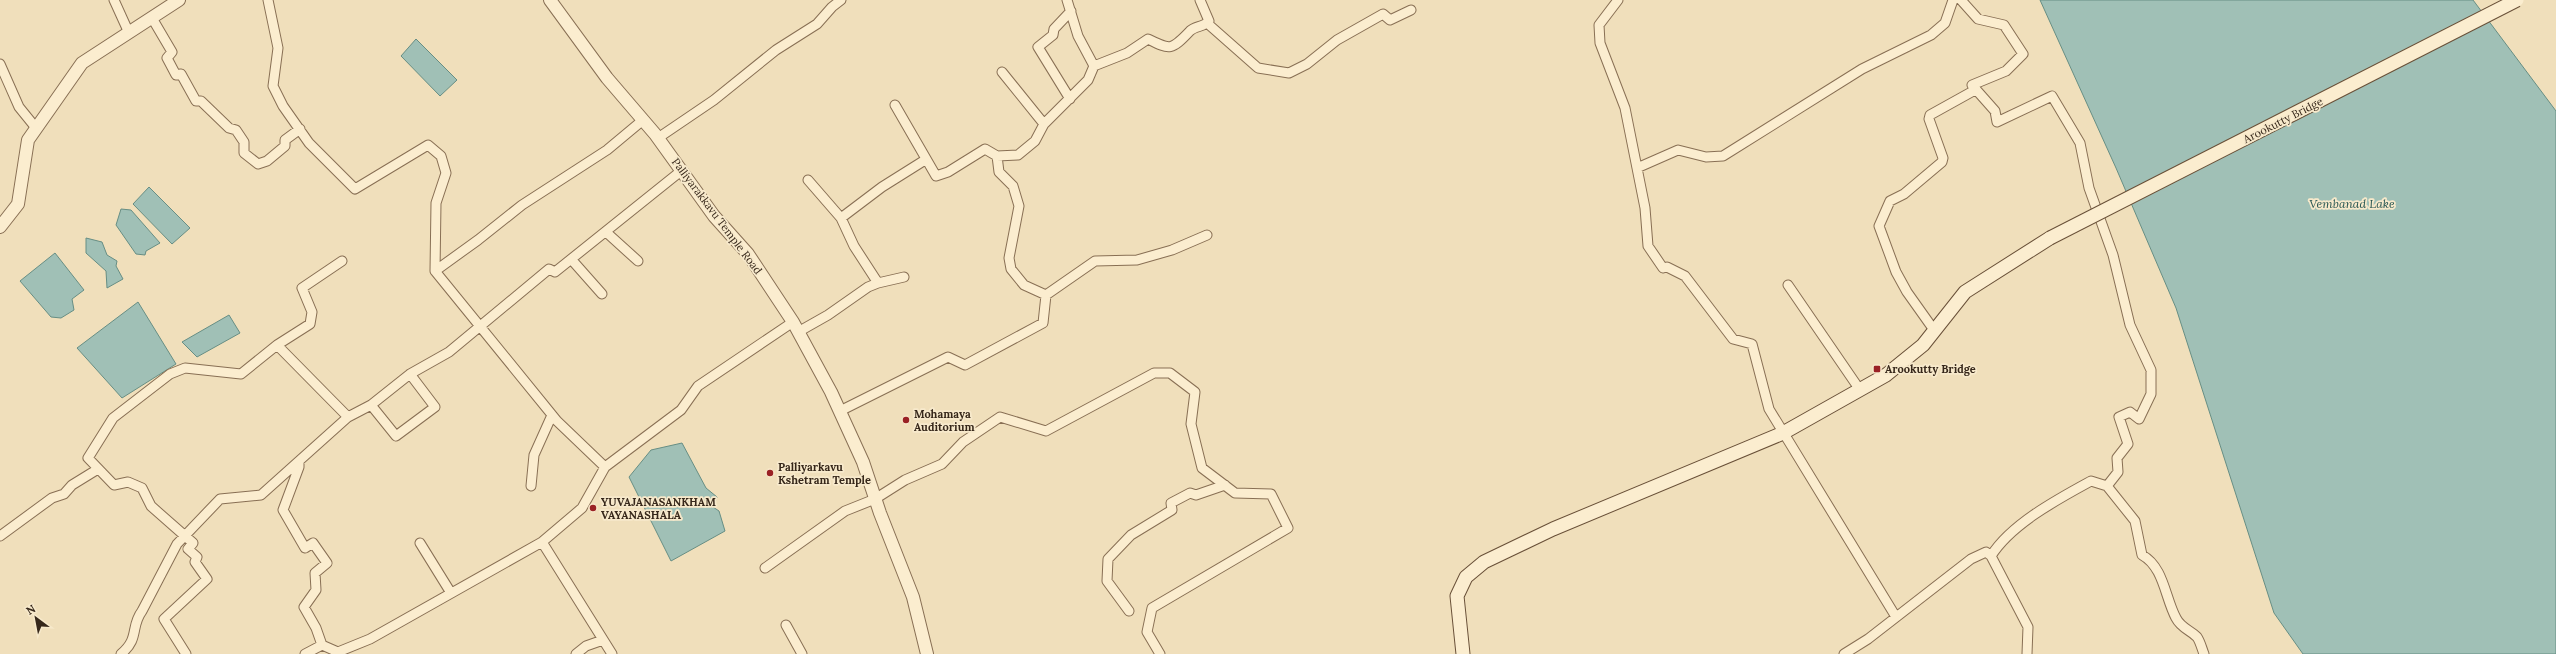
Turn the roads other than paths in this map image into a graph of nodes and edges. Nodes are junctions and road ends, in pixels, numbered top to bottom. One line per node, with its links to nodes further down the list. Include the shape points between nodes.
1 (114, 0): 16 (street)
2 (179, 0): 14 (street)
3 (268, 0): 26 (street, via 278,48 273,86)
4 (550, 0): 23 (street, Palliyarakkavu Temple Road, via 607,78)
5 (841, 0): 27 (street, via 817,24 776,50 714,100)
6 (1067, 0): 13 (street)
7 (1200, 0): 15 (street, via 1209,21)
8 (1618, 0): 30 (street, via 1599,25 1600,43 1625,108)
9 (1953, 0): 30 (street, via 1945,24 1931,35 1862,69 1723,156 1706,157 1678,150)
10 (1961, 0): 20 (street, via 1978,19 2004,25 2023,54 2006,71 1972,85)
11 (2517, 0): 48 (main road, Arookutty Bridge, bridge, via 2050,238 1965,292)
12 (1411, 10): 15 (street, via 1390,20 1383,14 1337,40 1307,64 1289,73 1258,68)
13 (1071, 11): 18 (street, via 1078,36); 21 (street, via 1054,29 1053,35 1038,47)
14 (152, 18): 16 (street); 26 (street, via 172,52 167,58 176,75 181,74 196,101 201,101 229,128 236,130 244,142 244,153 258,164 267,161 285,146 285,140)
15 (1207, 23): 18 (street, via 1190,31 1186,37 1168,48 1162,48 1148,39 1127,53)
16 (129, 33): 25 (street, via 82,63)
17 (0, 64): 25 (street, via 19,107)
18 (1094, 66): 21 (street, via 1088,80)
19 (1002, 72): 24 (street)
20 (1975, 90): 48 (street, via 1930,115 1942,162 1904,194 1890,201 1879,226 1896,272); 62 (street, via 1995,111 1997,122 2052,96 2080,143 2089,188 2113,255 2130,325 2151,370 2151,394 2139,419 2130,412 2119,417 2128,444 2117,458 2118,472)
21 (1070, 99): 24 (street)
22 (895, 105): 29 (street)
23 (643, 120): 27 (street, Palliyarakkavu Temple Road); 40 (street, via 607,150 522,205)
24 (1044, 124): 28 (street, via 1035,141 1018,155)
25 (36, 128): 34 (street, via 28,140 18,204)
26 (300, 129): 40 (street, via 309,143 355,189 428,145 440,156 446,173 436,203)
27 (658, 138): 31 (street, Palliyarakkavu Temple Road)
28 (997, 156): 29 (street, via 985,149 948,172 936,176); 45 (street, via 999,172 1013,186 1019,206 1009,258 1011,269 1024,285)
29 (925, 160): 33 (street, via 882,187)
30 (1637, 168): 56 (street, via 1645,208 1648,246 1663,268 1685,276 1733,339 1752,344 1769,409)
31 (681, 171): 35 (street); 47 (street, Palliyarakkavu Temple Road, via 714,216 748,254)
32 (808, 180): 33 (street)
33 (841, 218): 42 (street, via 854,246)
34 (0, 227)
35 (606, 232): 37 (street); 39 (street)
36 (1207, 235): 45 (street, via 1172,250 1137,260 1095,261)
37 (571, 259): 44 (street); 46 (street, via 555,272 549,269)
38 (342, 261): 49 (street, via 302,288 312,312 310,324)
39 (638, 261)
40 (435, 271): 46 (street)
41 (904, 277): 42 (street)
42 (878, 283): 47 (street, via 868,287 828,315)
43 (1788, 285): 51 (street)
44 (602, 294)
45 (1046, 295): 53 (street, via 1043,323 965,365 948,357)
46 (480, 325): 50 (street, via 449,352); 54 (street)
47 (795, 327): 53 (street, Palliyarakkavu Temple Road); 58 (street, via 698,386 681,410)
48 (1934, 330): 51 (main road, Arookutty Bridge, via 1923,345 1886,374)
49 (277, 345): 55 (street); 59 (street, via 241,374 185,368 170,374 112,418 88,458)
50 (410, 374): 52 (street); 52 (street, via 434,407 396,436)
51 (1860, 390): 56 (main road, Arookutty Bridge)
52 (371, 405): 55 (street)
53 (840, 411): 63 (street, Palliyarakkavu Temple Road, via 863,462)
54 (552, 415): 58 (street); 61 (street, via 534,455)
55 (348, 417): 57 (street)
56 (1783, 433): 72 (street); 85 (main road, Arookutty Bridge, via 1553,529 1484,562 1466,577 1458,596)
57 (299, 461): 64 (street, via 261,495 220,499); 75 (street, via 283,510 305,548 313,543 327,563 315,573 316,590 304,607 316,628)
58 (606, 467): 66 (street, via 582,508)
59 (98, 469): 64 (street, via 114,485 128,482 142,488 151,506); 65 (street, via 72,485 64,494 46,502)
60 (1225, 485): 63 (street, via 1202,468 1191,424 1195,392 1170,373 1154,373 1046,432 1000,417 963,442 942,464 905,480); 71 (street, via 1196,495 1190,493 1170,503 1172,510 1131,535 1108,559 1107,581); 84 (street, via 1235,493 1271,494 1288,528 1152,608 1147,632)
61 (531, 486)
62 (2107, 486): 68 (street, via 2091,481 2054,502 1999,542); 88 (street, via 2135,521 2142,555 2153,562 2176,618 2182,626 2198,637)
63 (875, 499): 69 (street, via 846,511); 83 (street, Palliyarakkavu Temple Road, via 913,597)
64 (185, 535): 77 (street, via 177,544 135,620 135,635 130,646); 78 (street, via 193,543 188,549 197,557 195,562 208,579 164,619)
65 (0, 536)
66 (542, 542): 70 (street); 74 (street)
67 (420, 543): 70 (street)
68 (1990, 556): 72 (street, via 1986,552 1971,559); 87 (street, via 2028,627)
69 (765, 568)
70 (451, 593): 76 (street)
71 (1129, 611)
72 (1896, 617): 86 (street)
73 (786, 625): 82 (street)
74 (603, 640): 80 (street, via 586,646); 81 (street)
75 (322, 646): 76 (street, via 338,652); 79 (street)
76 (350, 651)
77 (121, 654)
78 (186, 654)
79 (305, 654)
80 (576, 654)
81 (612, 654)
82 (802, 654)
83 (926, 654)
84 (1160, 654)
85 (1463, 654)
86 (1844, 654)
87 (2028, 654)
88 (2204, 654)

